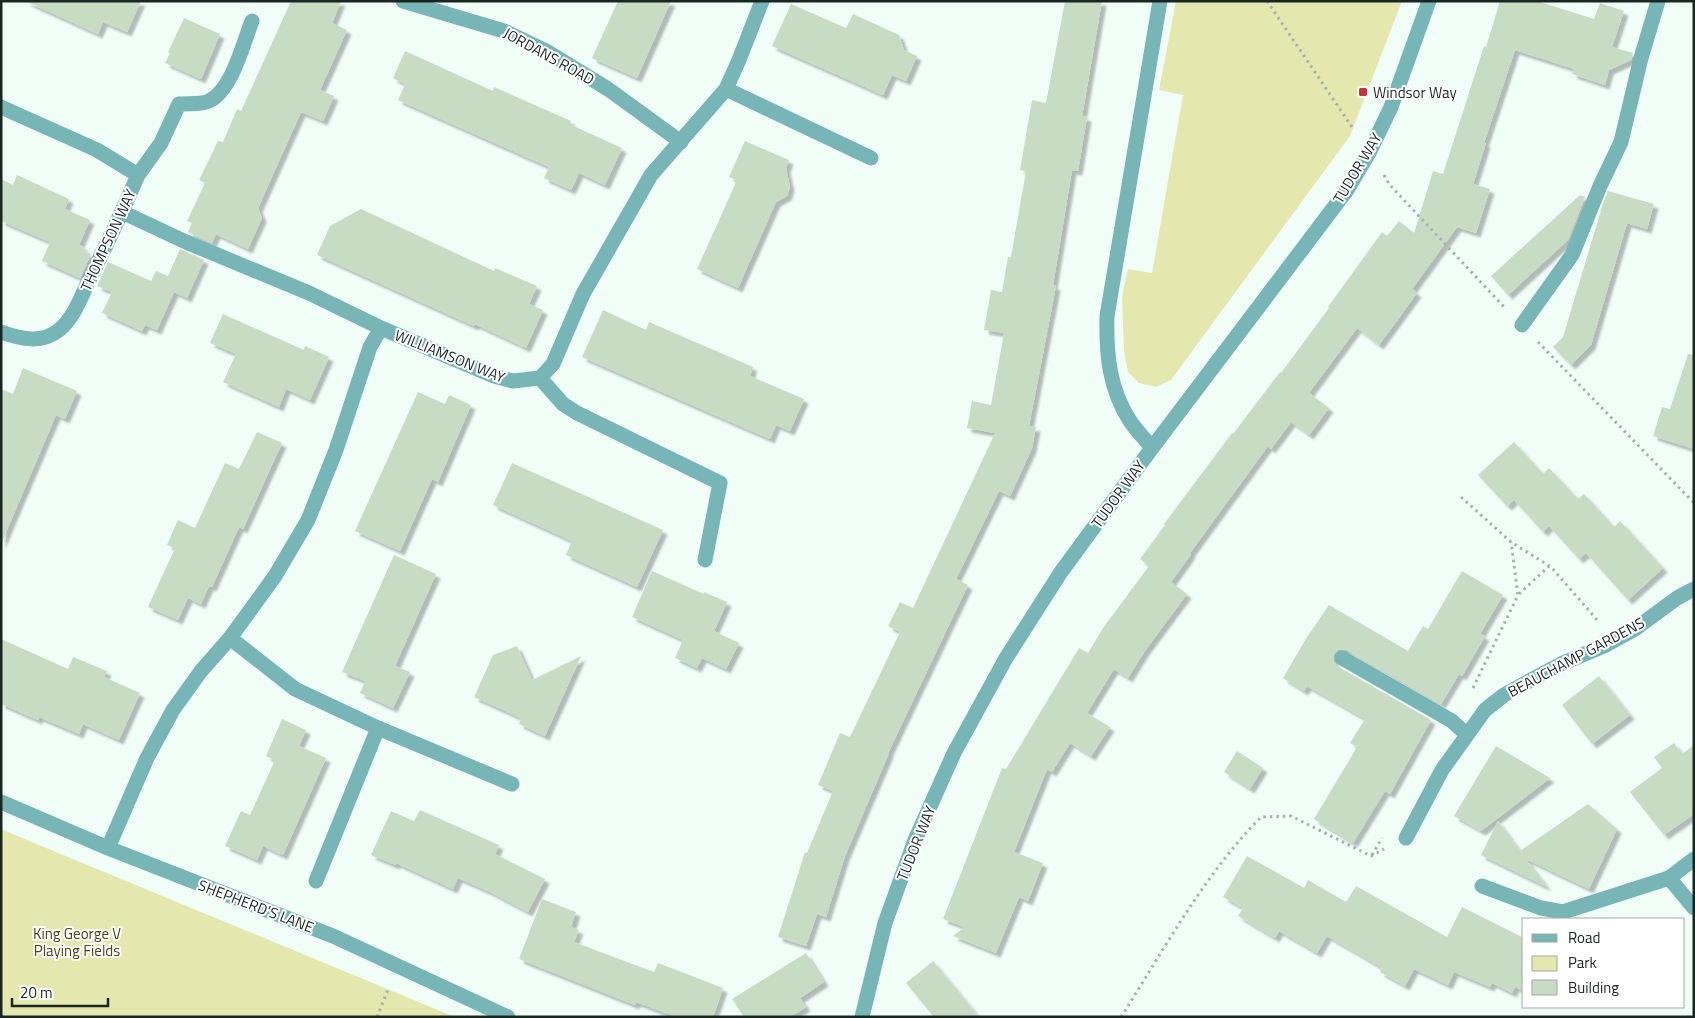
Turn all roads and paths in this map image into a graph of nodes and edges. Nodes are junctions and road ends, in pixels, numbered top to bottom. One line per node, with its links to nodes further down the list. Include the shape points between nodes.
1 (402, 1): 10 (street, JORDANS ROAD, via 504,31 546,51 608,89)
2 (762, 1): 8 (street)
3 (1160, 1): 19 (street, via 1107,316 1106,346 1118,398)
4 (1267, 1): 11 (path)
5 (1429, 1): 11 (street, TUDOR WAY, via 1391,107)
6 (1658, 1): 15 (street, via 1621,142 1572,255)
7 (252, 21): 13 (street, via 222,92 208,102 179,104 161,143)
8 (726, 89): 10 (street); 12 (street)
9 (1, 107): 13 (street, THOMPSON WAY, via 97,150)
10 (681, 142): 18 (street, via 651,175 583,294 553,364)
11 (1369, 153): 15 (path, via 1389,184); 19 (street, TUDOR WAY, via 1347,190)
12 (871, 158)
13 (138, 175): 14 (street, THOMPSON WAY)
14 (122, 212): 16 (street, WILLIAMSON WAY, via 309,292); 17 (street, THOMPSON WAY, via 79,301 58,331 32,340 18,339)
15 (1522, 325): 21 (path)
16 (381, 328): 18 (street, WILLIAMSON WAY, via 494,376 512,381); 26 (street, via 370,346 336,450 308,520 275,576)
17 (1, 332)
18 (540, 378): 22 (street, via 563,404 577,413 720,483)
19 (1152, 448): 43 (street, TUDOR WAY, via 1061,572 1006,658 954,753 915,840 885,923)
20 (1461, 497): 23 (path, via 1511,542)
21 (1694, 504)
22 (705, 560)
23 (1549, 566): 25 (path); 27 (path)
24 (1694, 589): 27 (street, BEAUCHAMP GARDENS)
25 (1518, 595)
26 (230, 638): 29 (street, via 295,689); 34 (street, via 173,710 147,758)
27 (1615, 640): 30 (street, BEAUCHAMP GARDENS, via 1504,695 1485,710)
28 (1342, 658): 30 (street, via 1452,721)
29 (378, 728): 31 (street); 37 (street)
30 (1466, 734): 33 (street, BEAUCHAMP GARDENS, via 1442,770)
31 (512, 784)
32 (1, 802): 34 (street, SHEPHERD'S LANE)
33 (1406, 838): 44 (path, via 1371,856 1291,816 1261,817 1217,867)
34 (108, 848): 40 (street, SHEPHERD'S LANE, via 334,936)
35 (1694, 859): 36 (street)
36 (1669, 878): 38 (street, via 1563,912 1541,908); 39 (street)
37 (316, 881)
38 (1482, 886)
39 (1694, 908)
40 (398, 965): 41 (path); 42 (street, SHEPHERD'S LANE)
41 (377, 1017)
42 (508, 1017)
43 (862, 1017)
44 (1121, 1017)

